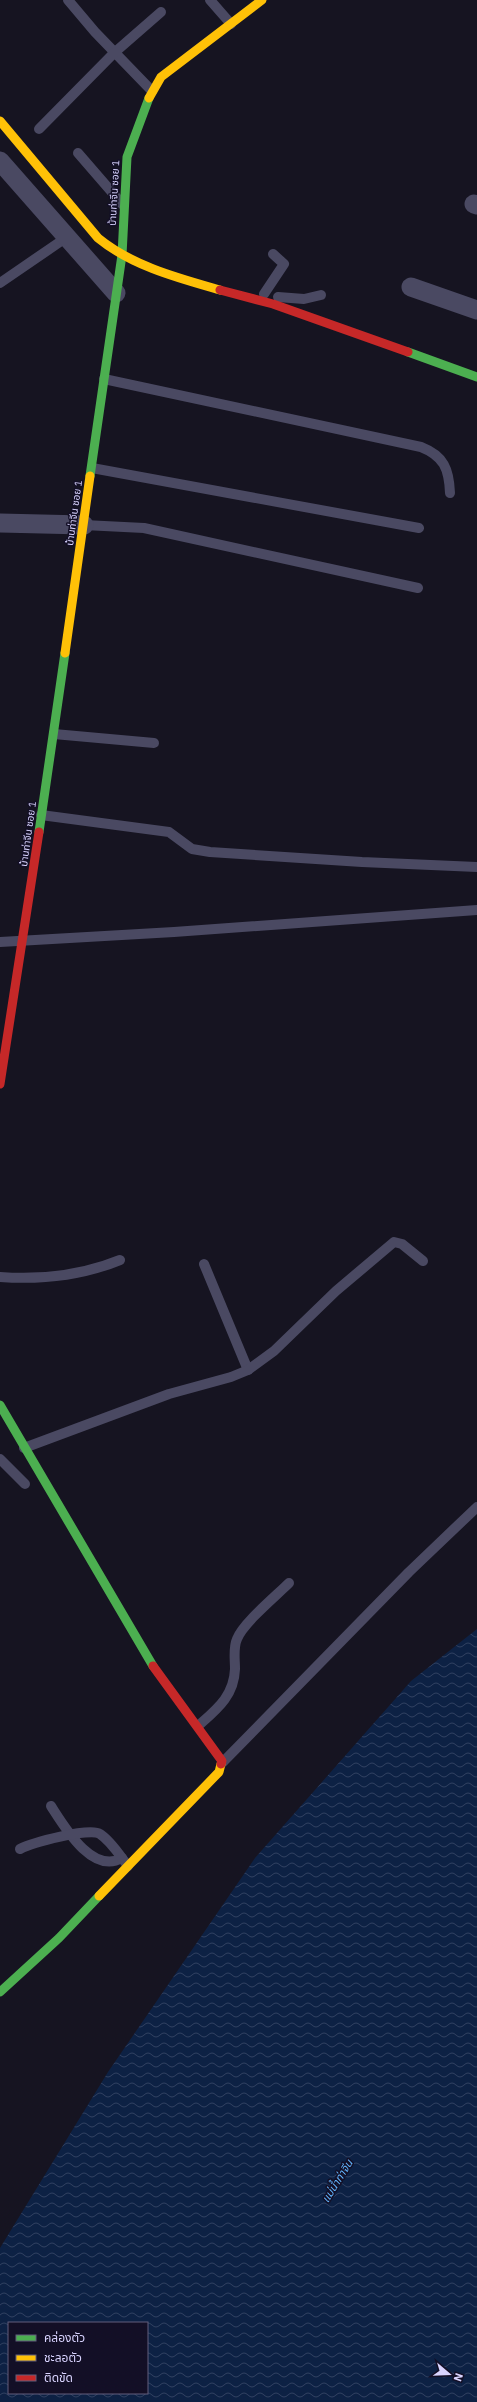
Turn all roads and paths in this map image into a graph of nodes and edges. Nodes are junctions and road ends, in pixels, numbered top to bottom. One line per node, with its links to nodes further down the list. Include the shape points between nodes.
1 (68, 0): 6 (lane)
2 (210, 0): 5 (lane)
3 (262, 0): 5 (street, บ้านท่าจีน ซอย 1)
4 (161, 12): 6 (lane)
5 (231, 24): 7 (street, บ้านท่าจีน ซอย 1, via 181,60 162,77)
6 (114, 53): 7 (lane); 9 (lane)
7 (152, 91): 12 (street, บ้านท่าจีน ซอย 1, via 127,157)
8 (0, 121): 14 (street, via 98,238)
9 (39, 129)
10 (78, 153): 12 (lane)
11 (0, 161): 13 (street)
12 (124, 207): 14 (street, บ้านท่าจีน ซอย 1)
13 (67, 237): 16 (lane); 18 (street)
14 (122, 254): 18 (street, บ้านท่าจีน ซอย 1); 19 (lane); 22 (street, via 163,273 241,298 273,304)
15 (273, 254): 19 (lane, via 284,264)
16 (0, 283)
17 (411, 287): 21 (street)
18 (116, 289): 23 (street, บ้านท่าจีน ซอย 1)
19 (264, 294): 20 (lane, via 304,299)
20 (321, 295)
21 (477, 310)
22 (477, 377)
23 (104, 379): 24 (street, บ้านท่าจีน ซอย 1); 25 (lane, via 421,447 439,456 446,468)
24 (92, 468): 27 (street, บ้านท่าจีน ซอย 1); 28 (lane)
25 (450, 493)
26 (0, 523): 27 (street)
27 (84, 525): 29 (lane, via 144,528); 30 (street, บ้านท่าจีน ซอย 1)
28 (419, 528)
29 (418, 588)
30 (54, 734): 31 (lane); 32 (street, บ้านท่าจีน ซอย 1)
31 (154, 743)
32 (41, 815): 33 (lane, via 169,832 192,849 210,852 362,862); 36 (street, บ้านท่าจีน ซอย 1)
33 (477, 866)
34 (477, 910): 36 (lane)
35 (0, 942): 36 (lane)
36 (22, 942): 37 (street, บ้านท่าจีน ซอย 1)
37 (0, 1084)
38 (120, 1260): 41 (lane, via 86,1272 42,1279)
39 (423, 1261): 42 (lane, via 402,1244 394,1242 274,1351)
40 (204, 1264): 42 (lane)
41 (0, 1277)
42 (248, 1370): 44 (lane, via 168,1394)
43 (0, 1405): 44 (street)
44 (24, 1448): 49 (street, via 148,1660)
45 (0, 1459): 46 (lane)
46 (25, 1484)
47 (477, 1507): 50 (lane, via 409,1572)
48 (289, 1582): 49 (lane, via 241,1632 235,1646 234,1682 230,1692 226,1700)
49 (198, 1726): 50 (street)
50 (222, 1763): 54 (street, via 219,1772)
51 (51, 1806): 52 (lane)
52 (71, 1836): 53 (lane, via 43,1840); 54 (lane, via 78,1845 96,1857 110,1862); 54 (lane, via 87,1831 99,1833)
53 (20, 1849)
54 (125, 1862): 55 (street, via 59,1938)
55 (0, 1992)

